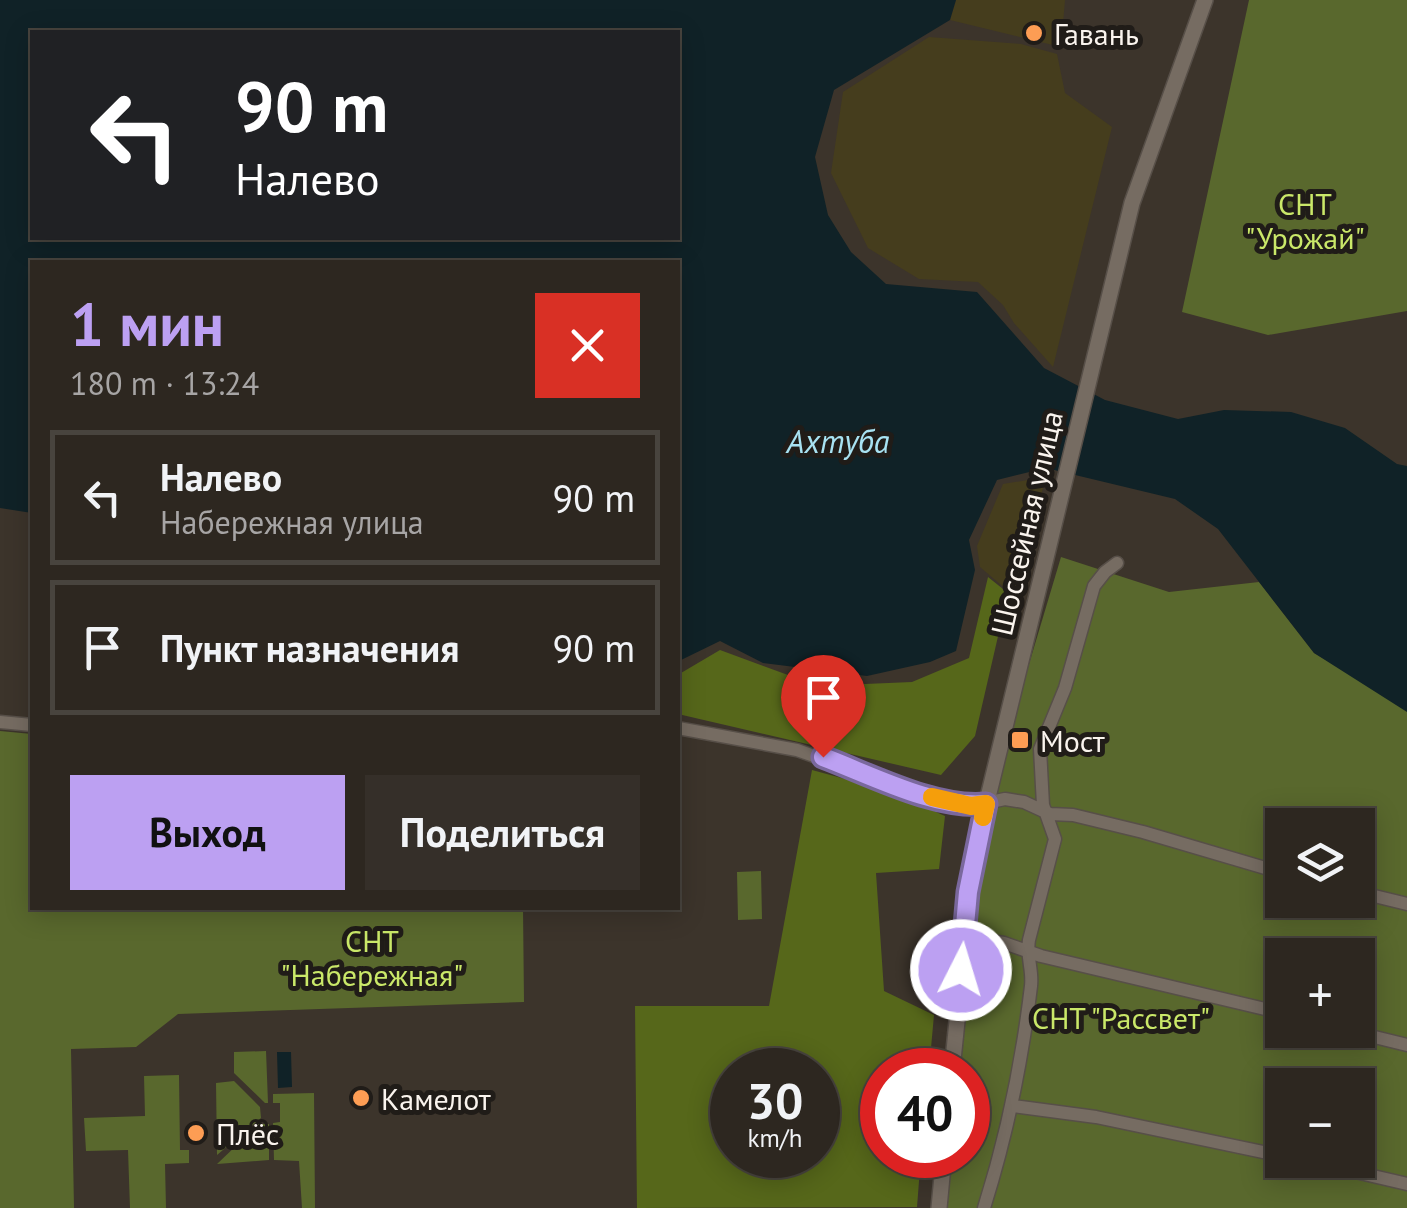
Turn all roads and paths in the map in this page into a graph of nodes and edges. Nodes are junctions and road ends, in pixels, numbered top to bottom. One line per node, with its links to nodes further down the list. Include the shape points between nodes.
1 (1205, 0): 6 (street, Шоссейная улица, via 1140,176)
2 (1117, 563): 7 (street, via 1094,586 1040,749)
3 (0, 722): 4 (street)
4 (30, 725)
5 (680, 728): 6 (street, via 797,750 941,801)
6 (986, 804): 7 (street, via 1004,799); 11 (street, Шоссейная улица)
7 (1046, 810): 8 (street); 12 (street, via 1054,839)
8 (1265, 867)
9 (1375, 896): 10 (street)
10 (1407, 904)
11 (964, 938): 12 (street); 16 (street, Шоссейная улица)
12 (1027, 950): 13 (street); 17 (street, via 1032,979)
13 (1265, 1010)
14 (1375, 1038): 15 (street)
15 (1407, 1046)
16 (954, 1048)
17 (1013, 1106): 18 (street); 23 (street)
18 (1265, 1153)
19 (1375, 1177): 21 (street)
20 (942, 1178): 22 (street)
21 (1407, 1184)
22 (939, 1208)
23 (984, 1208)

